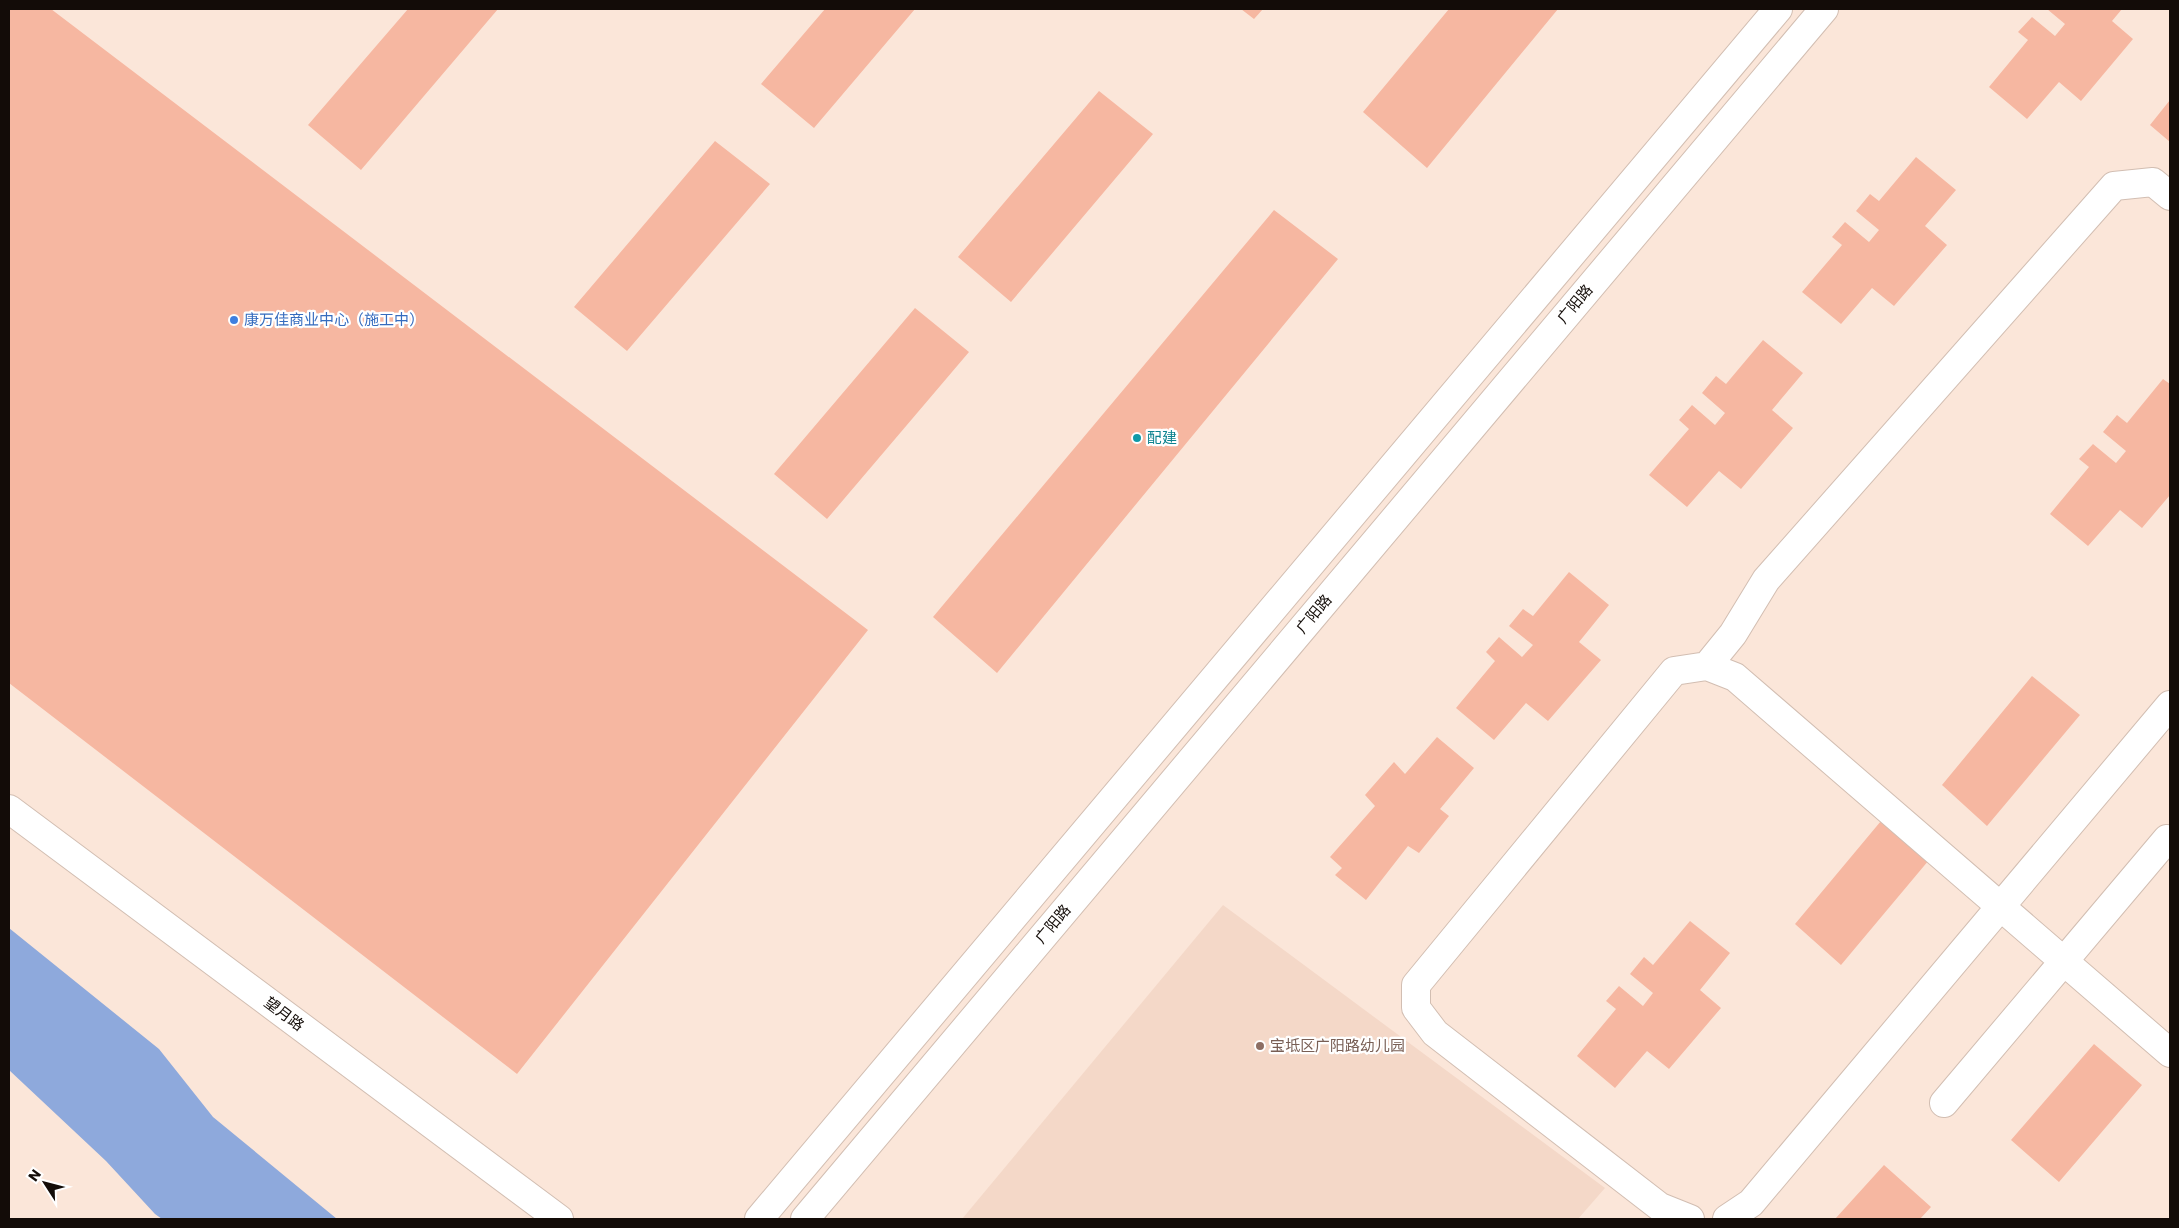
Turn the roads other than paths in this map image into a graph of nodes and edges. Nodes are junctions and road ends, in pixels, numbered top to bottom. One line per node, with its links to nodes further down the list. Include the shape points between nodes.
1 (1778, 9): 14 (street)
2 (1824, 9): 15 (street, 广阳路)
3 (2170, 196): 4 (street, via 2153,182 2114,186 1766,580 1733,634)
4 (1707, 666): 8 (street, via 1735,677); 12 (street, via 1674,672 1416,984 1416,1008 1435,1033)
5 (2170, 705): 8 (street)
6 (9, 809): 13 (street, 望月路)
7 (2167, 839): 9 (street)
8 (2000, 908): 9 (street); 17 (street, via 1751,1203)
9 (2064, 962): 10 (street); 11 (street)
10 (2170, 1053)
11 (1944, 1103)
12 (1655, 1213): 16 (street)
13 (559, 1219)
14 (759, 1219)
15 (804, 1219)
16 (1690, 1219)
17 (1727, 1219)

